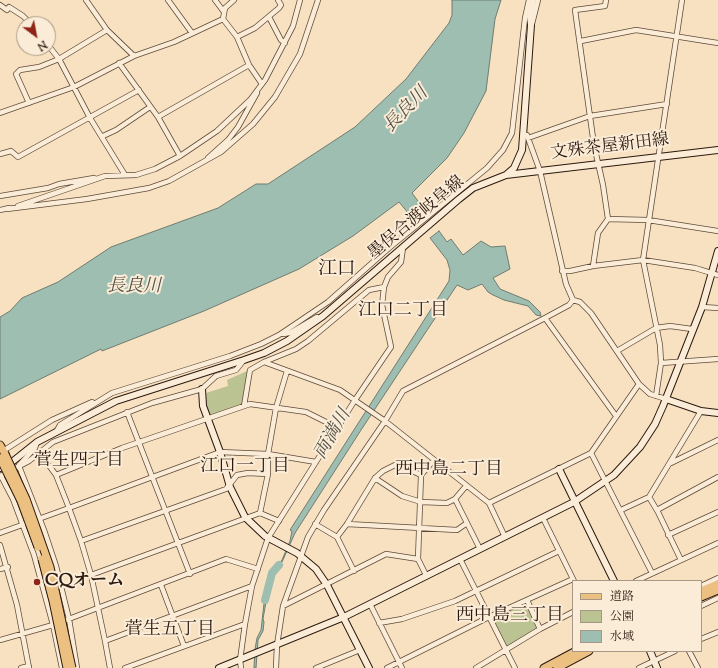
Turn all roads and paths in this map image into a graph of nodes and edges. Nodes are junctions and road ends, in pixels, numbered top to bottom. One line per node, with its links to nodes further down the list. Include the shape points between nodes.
1 (86, 0): 19 (street)
2 (168, 0): 20 (street)
3 (215, 0): 14 (street)
4 (234, 0): 14 (street)
5 (278, 0): 16 (street, via 280,8)
6 (300, 0): 24 (street)
7 (318, 0): 49 (street, via 300,54 275,97 233,143)
8 (529, 0): 74 (street, via 515,121 509,142 487,168 328,302)
9 (533, 0): 18 (street, 墨俣合渡岐阜線)
10 (538, 0): 18 (street)
11 (606, 0): 23 (street, via 605,6 576,10)
12 (682, 0): 21 (street)
13 (0, 5): 15 (street, via 7,10 9,7)
14 (224, 12): 17 (street)
15 (23, 16)
16 (269, 17): 22 (street); 24 (street)
17 (223, 19): 20 (street); 22 (street)
18 (531, 25): 41 (street, 墨俣合渡岐阜線)
19 (107, 30): 27 (street); 28 (street)
20 (192, 33): 27 (street)
21 (677, 36): 23 (street, via 636,30); 25 (street); 35 (street)
22 (237, 37): 30 (street)
23 (581, 41): 38 (street)
24 (285, 43): 31 (street)
25 (718, 43)
26 (56, 54): 28 (street)
27 (134, 56): 29 (street)
28 (59, 58): 32 (street); 34 (street, via 39,67 20,70 16,74)
29 (118, 64): 32 (street); 33 (street)
30 (249, 65): 31 (street); 39 (street)
31 (260, 86): 46 (street, via 250,100 227,122); 49 (street, via 254,101 228,140)
32 (74, 87): 34 (street); 40 (street)
33 (139, 90): 36 (street); 40 (street)
34 (29, 103): 37 (street)
35 (667, 104): 38 (street); 47 (street)
36 (150, 107): 39 (street); 42 (street)
37 (0, 114)
38 (590, 116): 43 (street); 48 (street)
39 (158, 117): 46 (street)
40 (90, 118): 42 (street); 45 (street, via 18,157 11,150)
41 (523, 130): 43 (street); 52 (street, 墨俣合渡岐阜線, via 519,159)
42 (103, 136): 51 (street)
43 (528, 138): 50 (street)
44 (718, 150): 47 (street, 文殊茶屋新田線)
45 (0, 154)
46 (180, 156): 51 (street, via 155,169 136,175)
47 (658, 156): 48 (street, 文殊茶屋新田線); 58 (street)
48 (598, 164): 50 (street, 文殊茶屋新田線); 57 (street)
49 (199, 166): 55 (street, via 149,188)
50 (540, 171): 52 (street, 文殊茶屋新田線); 64 (street)
51 (125, 175): 53 (street)
52 (506, 175): 60 (street, 墨俣合渡岐阜線, via 473,188)
53 (99, 178): 54 (street); 55 (street)
54 (0, 196)
55 (7, 209): 56 (street)
56 (0, 210)
57 (608, 219): 58 (street); 63 (street, via 598,233)
58 (648, 220): 59 (street); 62 (street)
59 (718, 231)
60 (403, 248): 66 (street, via 402,262 388,277); 70 (street, 墨俣合渡岐阜線)
61 (718, 250): 65 (street)
62 (643, 260): 63 (street); 65 (street, via 695,268); 72 (street)
63 (593, 266): 64 (street)
64 (562, 271): 67 (street)
65 (715, 274): 68 (street)
66 (384, 287): 79 (street, via 369,290 296,349); 87 (street, via 382,305 391,347)
67 (573, 300): 71 (street, via 569,305); 75 (street, via 580,302 591,313)
68 (702, 307): 69 (street); 73 (street)
69 (718, 308)
70 (322, 316): 74 (street, via 290,333); 77 (street, 墨俣合渡岐阜線, via 287,341)
71 (545, 318): 93 (street); 95 (street, via 408,387)
72 (656, 328): 73 (street, via 670,326); 75 (street); 80 (street)
73 (692, 329): 78 (street)
74 (279, 335): 85 (street, via 230,356)
75 (617, 351): 82 (street)
76 (718, 359): 78 (street)
77 (244, 360): 83 (street, via 236,370 216,376); 97 (street, 墨俣合渡岐阜線, via 116,401)
78 (681, 360): 80 (street); 86 (street)
79 (264, 362): 81 (street); 88 (street, via 250,370)
80 (661, 363): 84 (street)
81 (286, 371): 87 (street, via 327,384); 89 (street)
82 (639, 384): 84 (street); 93 (street)
83 (202, 389): 91 (street); 94 (street)
84 (656, 396): 86 (street)
85 (102, 398): 97 (street, via 60,425); 101 (street, via 52,420)
86 (666, 399): 90 (street); 119 (street, via 655,424 640,446)
87 (356, 400): 95 (street); 96 (street)
88 (244, 406): 89 (street, via 250,404); 94 (street)
89 (276, 408): 96 (street, via 306,412); 105 (street)
90 (701, 411): 92 (street); 108 (street)
91 (127, 412): 100 (street); 102 (street, via 53,442)
92 (718, 413)
93 (616, 416): 104 (street)
94 (207, 419): 100 (street); 103 (street)
95 (384, 420): 106 (street); 138 (street)
96 (338, 428): 107 (street)
97 (56, 432): 99 (street, 墨俣合渡岐阜線)
98 (718, 440): 108 (street)
99 (37, 442): 109 (street, via 36,448 20,462); 110 (street, 墨俣合渡岐阜線, via 7,466)
100 (139, 442): 113 (street); 116 (street)
101 (2, 452): 215 (main road, bridge, via 39,550); 216 (main road, bridge, via 26,499 50,567)
102 (39, 452): 109 (street); 113 (street)
103 (220, 452): 105 (street); 116 (street); 121 (street)
104 (591, 453): 111 (street); 119 (street)
105 (268, 454): 107 (street); 112 (street)
106 (434, 460): 114 (street); 120 (street)
107 (316, 462): 136 (street)
108 (671, 463): 122 (street)
109 (19, 466): 115 (street); 134 (street)
110 (0, 468)
111 (559, 469): 125 (street); 126 (street)
112 (268, 474): 121 (street, via 237,475); 132 (street)
113 (56, 475): 127 (street)
114 (421, 475): 118 (street, via 397,464 383,470); 124 (street)
115 (1, 476): 140 (street)
116 (154, 477): 127 (street); 128 (street)
117 (718, 477): 130 (street)
118 (376, 478): 124 (street, via 402,496); 139 (street)
119 (606, 482): 125 (street); 129 (street)
120 (466, 486): 123 (street); 126 (street)
121 (230, 487): 128 (street); 133 (street)
122 (649, 497): 129 (street); 130 (street)
123 (455, 499): 124 (street, via 447,503); 137 (street)
124 (421, 502): 141 (street)
125 (574, 502): 135 (street); 167 (street)
126 (489, 503): 144 (street)
127 (69, 508): 134 (street); 147 (street)
128 (166, 510): 147 (street); 148 (street)
129 (621, 510): 161 (street)
130 (657, 510): 143 (street)
131 (718, 512): 143 (street)
132 (260, 513): 133 (street); 136 (street)
133 (245, 517): 146 (street); 148 (street)
134 (39, 518): 140 (street); 189 (street, via 56,566)
135 (543, 518): 144 (street); 152 (street)
136 (279, 521): 146 (street)
137 (467, 523): 141 (street, via 457,530); 151 (street)
138 (315, 524): 145 (street); 153 (street)
139 (347, 524): 141 (street); 145 (street)
140 (23, 525): 142 (street); 192 (street)
141 (419, 527): 154 (street)
142 (0, 533)
143 (668, 535): 156 (street)
144 (505, 536): 151 (street)
145 (336, 537): 160 (street)
146 (270, 539): 153 (street); 159 (street)
147 (81, 541): 163 (street)
148 (178, 542): 162 (street); 163 (street)
149 (718, 543): 156 (street)
150 (0, 545): 157 (street)
151 (480, 549): 155 (street)
152 (558, 551): 166 (street); 176 (street)
153 (298, 555): 172 (street, via 316,569); 182 (street)
154 (418, 559): 160 (street, via 386,554); 164 (street)
155 (460, 559): 164 (street); 176 (street)
156 (681, 560): 161 (street)
157 (8, 567): 158 (street); 195 (street)
158 (0, 569)
159 (258, 569): 162 (street, via 229,559); 173 (street)
160 (354, 572): 172 (street)
161 (652, 573): 168 (street)
162 (190, 574): 171 (street)
163 (91, 575): 184 (street)
164 (426, 575): 181 (street)
165 (718, 578): 174 (street)
166 (574, 580)
167 (613, 580)
168 (638, 580)
169 (572, 581): 180 (street)
170 (718, 584): 177 (main road)
171 (161, 585): 184 (street); 186 (street)
172 (327, 585): 182 (street); 187 (street)
173 (252, 586): 186 (street); 191 (street)
174 (702, 586)
175 (718, 590): 178 (main road)
176 (476, 591): 188 (street); 190 (street, via 402,619)
177 (702, 591)
178 (702, 597)
179 (718, 598): 183 (street)
180 (527, 600): 188 (street); 193 (street)
181 (370, 604): 187 (street); 190 (street)
182 (283, 606): 199 (street)
183 (702, 606)
184 (98, 608): 189 (street); 198 (street)
185 (572, 613): 193 (street)
186 (172, 616): 198 (street); 200 (street)
187 (344, 617): 199 (street); 201 (street)
188 (489, 617): 202 (street); 210 (street)
189 (68, 619): 192 (street); 217 (street)
190 (379, 623): 210 (street)
191 (245, 624): 200 (street); 208 (street)
192 (53, 626): 195 (street); 214 (street)
193 (540, 629): 202 (street)
194 (718, 632): 197 (street)
195 (22, 634): 196 (street); 212 (street)
196 (0, 640)
197 (702, 640)
198 (105, 641): 218 (street)
199 (277, 645): 208 (street); 222 (street)
200 (184, 646): 219 (street)
201 (360, 650): 211 (street); 224 (street)
202 (507, 651): 227 (street); 228 (street)
203 (574, 652): 229 (main road)
204 (586, 652): 230 (main road)
205 (650, 652): 209 (street)
206 (673, 652): 209 (street)
207 (690, 652): 233 (street)
208 (242, 659): 220 (street); 221 (street)
209 (654, 661): 231 (street); 232 (street)
210 (399, 662): 225 (street); 226 (street)
211 (328, 666): 223 (street)
212 (29, 667): 213 (street)
213 (21, 668)
214 (62, 668)
215 (67, 668)
216 (72, 668)
217 (77, 668)
218 (110, 668)
219 (125, 668)
220 (219, 668)
221 (241, 668)
222 (276, 668)
223 (316, 668)
224 (369, 668)
225 (387, 668)
226 (402, 668)
227 (476, 668)
228 (515, 668)
229 (544, 668)
230 (557, 668)
231 (639, 668)
232 (658, 668)
233 (698, 668)

